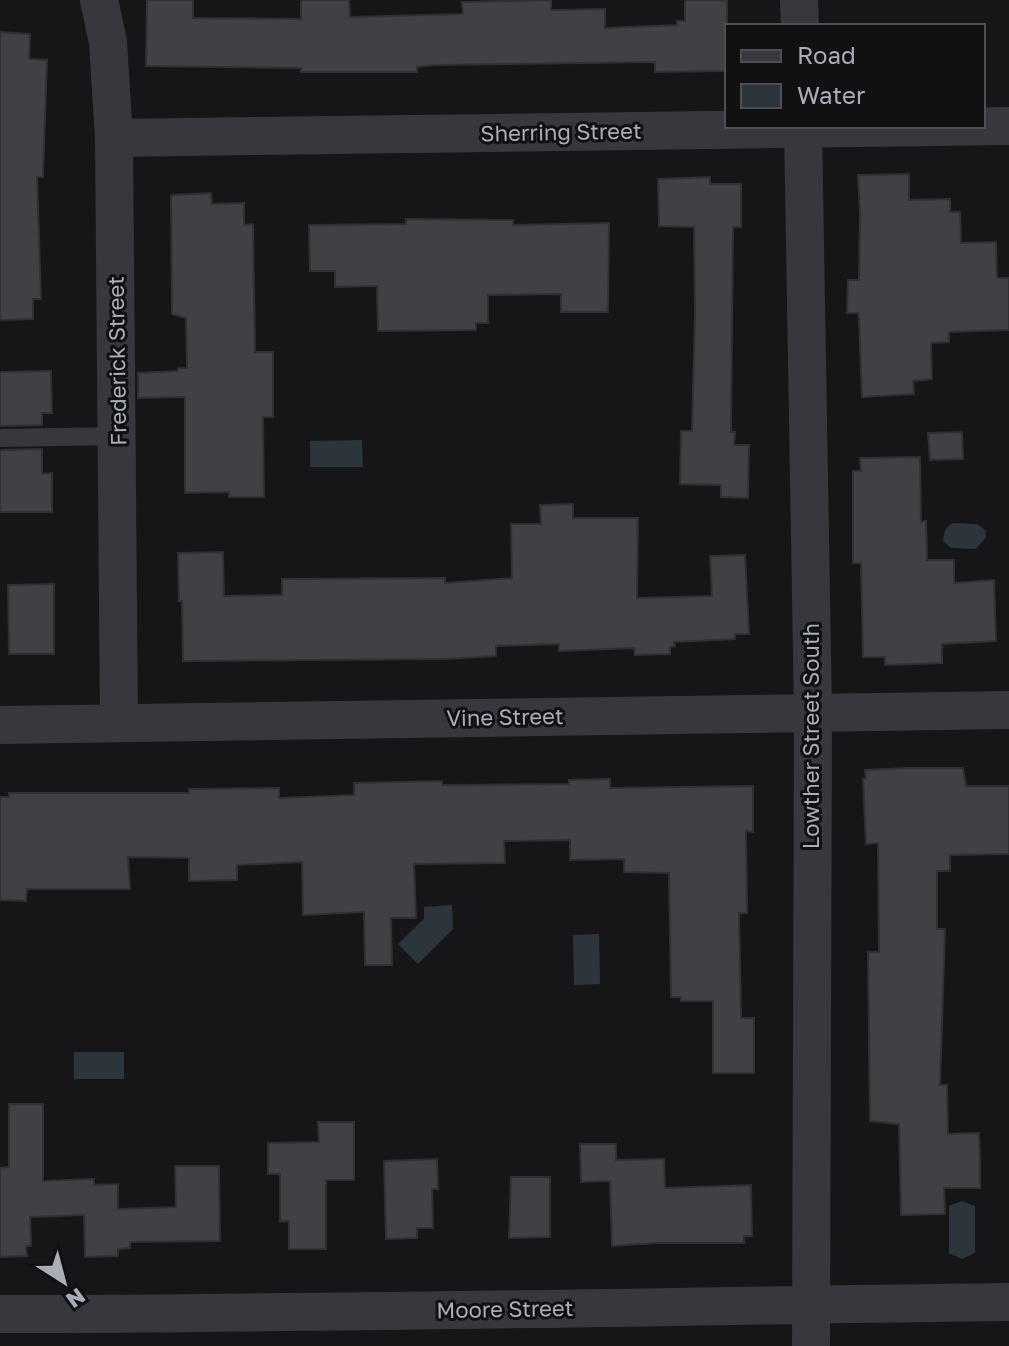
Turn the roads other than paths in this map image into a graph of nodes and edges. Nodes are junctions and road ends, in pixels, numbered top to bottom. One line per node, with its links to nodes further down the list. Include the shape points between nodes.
1 (99, 0): 7 (street, Frederick Street, via 108,42)
2 (799, 0): 3 (street)
3 (800, 24)
4 (985, 126): 5 (street, Sherring Street)
5 (1009, 126)
6 (803, 128): 7 (street, Sherring Street); 11 (street, Lowther Street South)
7 (114, 138): 8 (street, Frederick Street)
8 (118, 436): 9 (lane); 12 (street, Frederick Street)
9 (0, 438)
10 (1009, 710): 11 (street, Vine Street)
11 (813, 713): 12 (street, Vine Street); 15 (street, Lowther Street South)
12 (119, 723): 13 (street, Vine Street)
13 (0, 725)
14 (1009, 1302): 15 (street, Moore Street)
15 (809, 1304): 16 (street, Moore Street); 17 (street, Lowther Street South)
16 (0, 1314)
17 (811, 1346)

